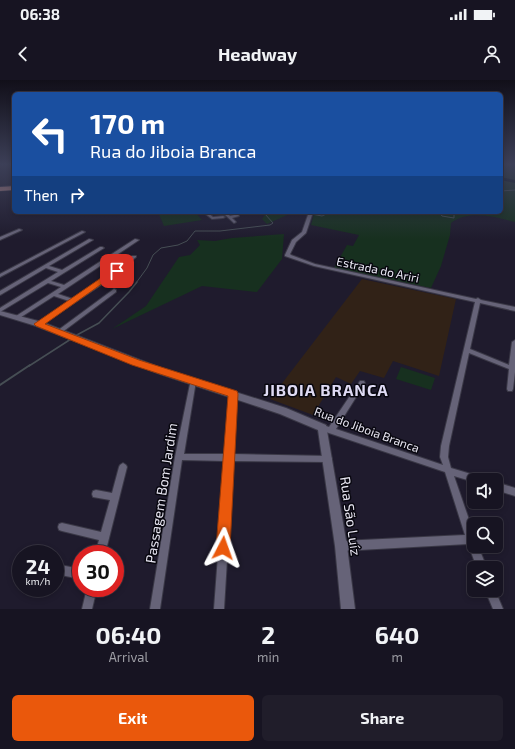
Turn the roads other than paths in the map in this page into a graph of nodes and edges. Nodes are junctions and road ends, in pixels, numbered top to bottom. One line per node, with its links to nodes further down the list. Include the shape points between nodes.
1 (207, 214): 6 (street)
2 (213, 214): 6 (street)
3 (224, 214): 6 (street); 7 (street)
4 (236, 214): 7 (street, via 237,216)
5 (310, 214): 24 (street, Estrada do Ariri, via 304,233 294,241 288,252 289,256 314,265)
6 (216, 218)
7 (228, 219): 8 (street)
8 (234, 222)
9 (20, 230): 11 (street)
10 (83, 232): 18 (street)
11 (0, 239)
12 (91, 240): 16 (street)
13 (137, 240): 20 (street)
14 (102, 248): 17 (street)
15 (134, 256): 25 (street)
16 (46, 267): 17 (street); 22 (street)
17 (62, 272): 19 (street)
18 (0, 276)
19 (47, 282): 20 (street); 27 (street)
20 (64, 287): 23 (street)
21 (114, 291): 30 (street)
22 (0, 293)
23 (54, 294): 25 (street); 28 (street)
24 (478, 300): 26 (street, Estrada do Ariri); 32 (street)
25 (73, 302): 29 (street)
26 (515, 309)
27 (0, 311): 28 (main road, Rua do Jiboia Branca)
28 (16, 318): 29 (main road, Rua do Jiboia Branca)
29 (39, 324): 30 (main road, Rua do Jiboia Branca)
30 (66, 335): 34 (main road, Rua do Jiboia Branca)
31 (515, 346): 33 (street)
32 (466, 350): 33 (street); 43 (street, via 445,446)
33 (512, 368): 36 (street)
34 (193, 381): 37 (main road, Rua do Jiboia Branca); 39 (street, Passagem Bom Jardim)
35 (362, 383): 38 (street)
36 (510, 389)
37 (233, 394): 38 (main road, Rua do Jiboia Branca); 40 (street)
38 (327, 429): 41 (main road, Rua São Luíz); 43 (street, Rua do Jiboia Branca)
39 (179, 457): 40 (street); 58 (street, Passagem Bom Jardim)
40 (229, 457): 41 (street); 59 (street)
41 (328, 459): 54 (main road, Rua São Luíz)
42 (123, 467): 48 (street)
43 (447, 470): 44 (street, Rua do Jiboia Branca); 50 (street)
44 (467, 476)
45 (503, 488): 46 (street)
46 (515, 492)
47 (96, 494): 48 (street)
48 (115, 497): 51 (street)
49 (62, 527): 51 (street)
50 (467, 530)
51 (105, 537): 53 (street)
52 (467, 539): 54 (street)
53 (103, 545)
54 (341, 546): 60 (main road, Rua São Luíz)
55 (90, 597): 57 (street)
56 (493, 597): 61 (street)
57 (87, 609)
58 (155, 609)
59 (218, 609)
60 (348, 609)
61 (498, 609)

